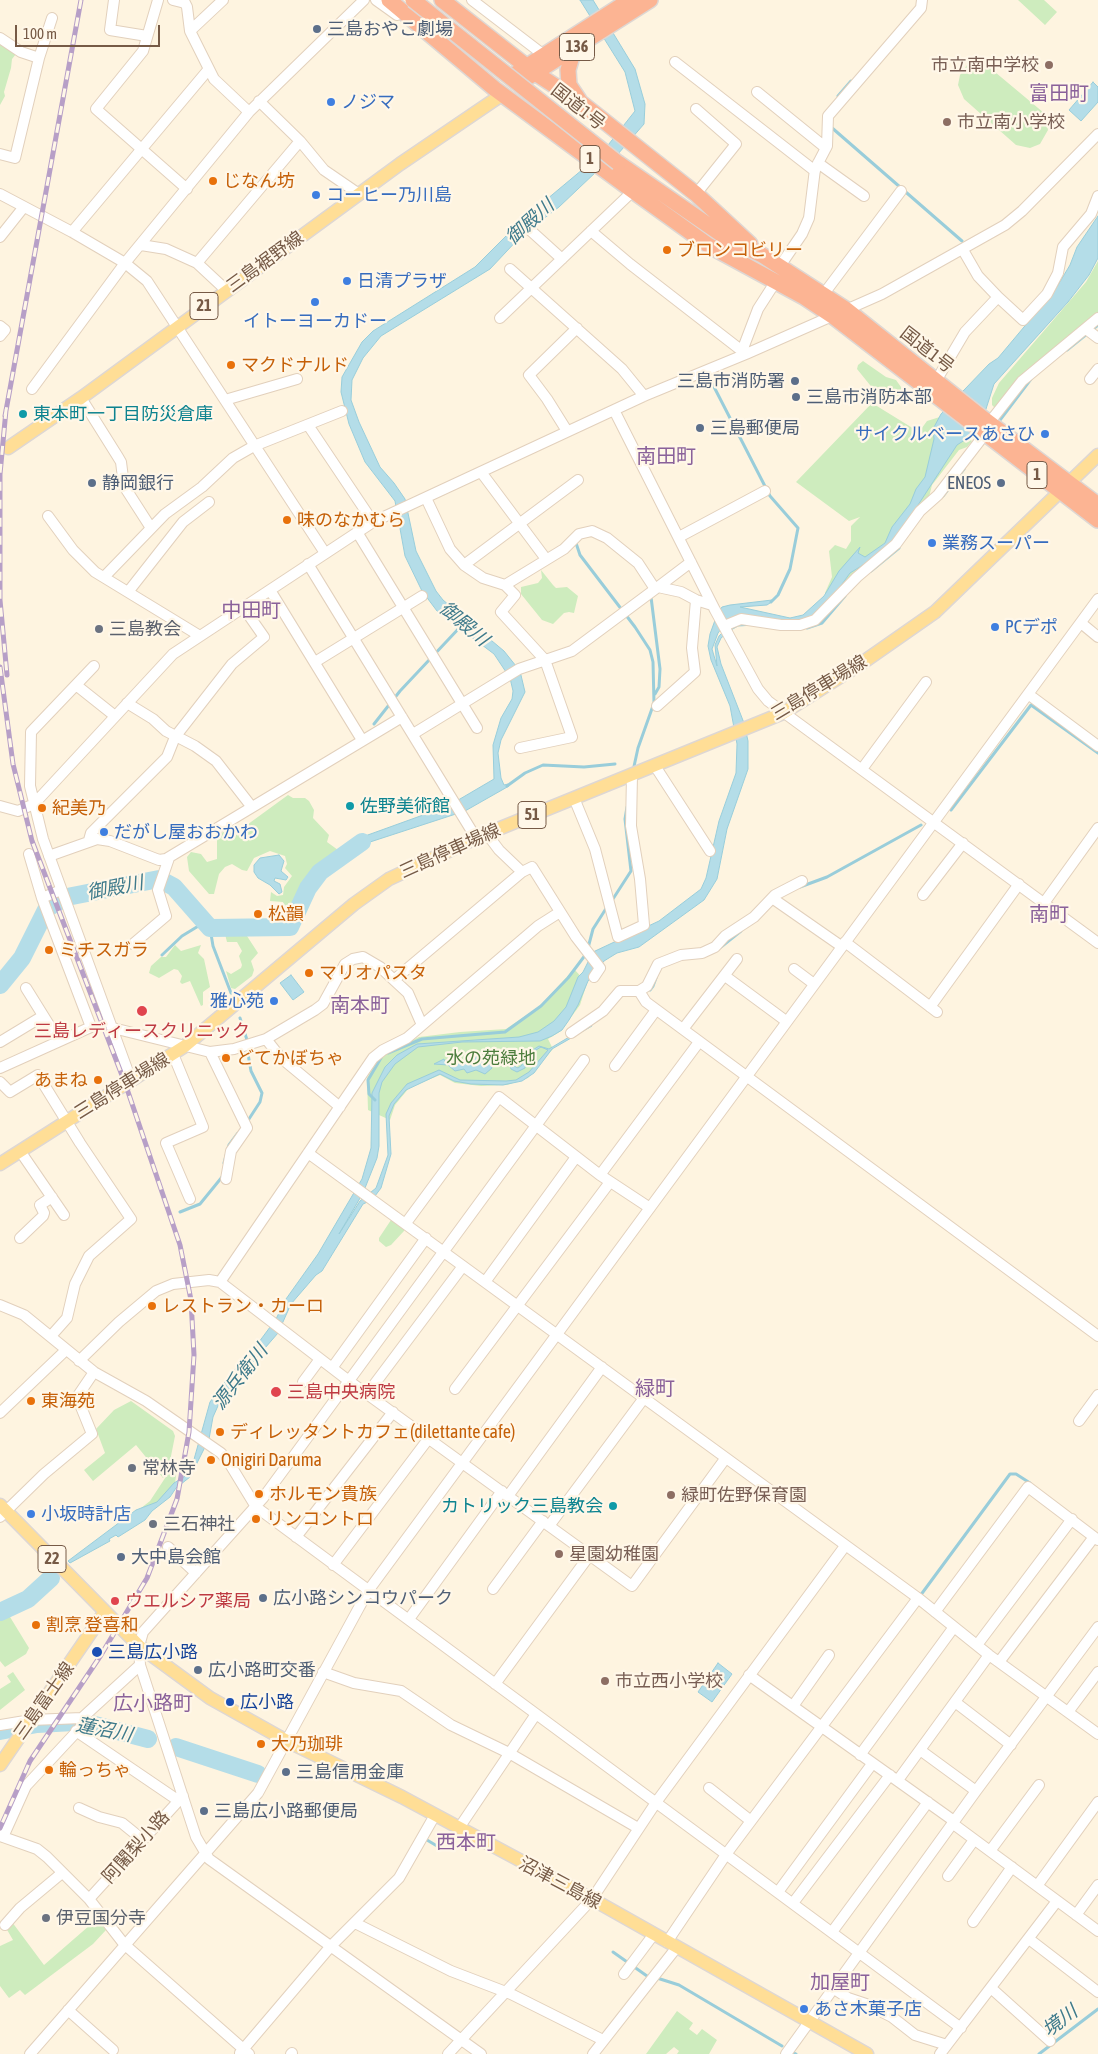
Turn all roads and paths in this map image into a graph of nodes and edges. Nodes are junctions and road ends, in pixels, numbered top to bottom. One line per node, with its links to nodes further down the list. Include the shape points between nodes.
1 (114, 0): 17 (street, via 110,30)
2 (158, 0): 17 (street)
3 (173, 0): 14 (street)
4 (223, 0): 16 (street)
5 (364, 0): 28 (street)
6 (376, 0): 22 (street)
7 (390, 0): 22 (highway, 1)
8 (413, 0): 51 (highway, 国道1号 / 1, bridge, via 618,163)
9 (442, 0): 25 (highway, 1)
10 (472, 0): 21 (street)
11 (630, 0): 21 (highway, 136)
12 (650, 0): 19 (highway, 136)
13 (922, 0): 35 (street, via 921,8 910,23 830,112 826,121)
14 (186, 2): 16 (street)
15 (52, 18): 20 (street)
16 (190, 31): 24 (street)
17 (147, 36): 34 (street, via 143,51 96,109)
18 (0, 38): 20 (street, via 21,52)
19 (582, 44): 21 (highway, 136); 29 (highway, 1, via 572,56 568,70 569,85)
20 (39, 58): 36 (street, via 14,158)
21 (548, 58): 25 (highway, 136)
22 (461, 60): 26 (highway, 1)
23 (675, 62): 37 (street)
24 (208, 70): 31 (street, via 220,87); 34 (street)
25 (530, 70): 26 (highway, 136); 29 (highway, 1)
26 (499, 92): 39 (highway, 1); 42 (main road, 三島裾野線 / 21)
27 (758, 92): 35 (street)
28 (259, 101): 31 (street); 33 (street)
29 (580, 102): 43 (highway, 1)
30 (696, 109): 43 (street, via 736,144)
31 (249, 112): 38 (street)
32 (1098, 134): 53 (street, via 1022,211)
33 (300, 141): 42 (street, via 324,170); 57 (street)
34 (141, 148): 38 (street); 49 (street)
35 (826, 148): 37 (street)
36 (0, 154)
37 (816, 167): 44 (street); 59 (street, via 809,218)
38 (187, 189): 52 (street)
39 (633, 191): 48 (street); 59 (highway, 1, via 708,245)
40 (901, 191): 62 (street)
41 (0, 194): 46 (street)
42 (359, 194): 61 (main road, 三島裾野線 / 21)
43 (696, 194): 54 (highway, 1)
44 (864, 196)
45 (1098, 196): 64 (street, via 1091,214 1063,247 1058,273 1047,294 1023,320)
46 (23, 208): 49 (street); 50 (street)
47 (530, 230): 55 (street)
48 (591, 231): 55 (street); 74 (street)
49 (72, 232): 56 (street)
50 (0, 237)
51 (725, 237): 54 (highway, 国道1号 / 1); 63 (highway, 国道1号 / 1)
52 (141, 245): 56 (street); 57 (street, via 166,249)
53 (964, 250): 64 (street, via 978,276); 65 (street)
54 (762, 255): 59 (highway, 国道1号 / 1)
55 (562, 259): 60 (street)
56 (125, 263): 69 (street, via 146,281); 79 (street)
57 (197, 263): 61 (street)
58 (510, 269): 60 (street)
59 (778, 274): 62 (highway, 国道1号 / 1); 63 (highway, 1); 74 (street, via 758,309)
60 (531, 288): 66 (street); 70 (street)
61 (226, 290): 69 (main road, 三島裾野線 / 21)
62 (823, 295): 65 (highway, 国道1号 / 1)
63 (804, 297): 65 (highway, 1)
64 (998, 297): 78 (street, via 965,332)
65 (840, 313): 74 (street); 78 (highway, 国道1号 / 1); 83 (highway, 1)
66 (500, 318)
67 (1098, 318): 71 (street)
68 (0, 326): 72 (street, via 5,330)
69 (176, 328): 81 (main road, 三島裾野線 / 21); 82 (street)
70 (576, 328): 80 (street, via 622,369); 88 (street, via 529,375)
71 (1086, 329): 73 (street); 87 (street, via 1022,381)
72 (0, 336)
73 (1098, 338)
74 (744, 353): 80 (street)
75 (1098, 369): 77 (street)
76 (297, 378): 82 (street)
77 (1090, 379)
78 (936, 381): 83 (highway, 国道1号 / 1)
79 (32, 389)
80 (644, 396): 84 (street)
81 (81, 398): 90 (main road, 三島裾野線 / 21); 103 (street, via 121,462 124,486)
82 (225, 400): 89 (street)
83 (952, 401): 87 (highway, 国道1号 / 1)
84 (614, 410): 88 (street); 105 (street)
85 (342, 411): 86 (street)
86 (308, 426): 89 (street); 101 (street)
87 (984, 426): 94 (highway, 国道1号 / 1); 123 (street, via 938,495 920,511 896,544 857,577 815,620 800,625 780,625 740,619)
88 (566, 431): 92 (street)
89 (254, 446): 103 (street, via 233,458); 106 (street)
90 (8, 448)
91 (1098, 456): 94 (main road, 三島停車場線)
92 (481, 472): 96 (street); 102 (street)
93 (578, 480): 102 (street)
94 (1065, 488): 98 (highway, 国道1号 / 1); 100 (highway, 国道1号 / 1); 136 (main road, 三島停車場線 / 51, via 935,612)
95 (765, 491): 105 (street)
96 (426, 498): 101 (street); 110 (street, via 442,537)
97 (209, 502): 115 (street, via 183,522)
98 (1098, 504)
99 (48, 516): 111 (street, via 81,558)
100 (1098, 520)
101 (373, 522): 104 (street)
102 (520, 523): 107 (street); 110 (street)
103 (151, 528): 111 (street)
104 (357, 532): 106 (street); 119 (street)
105 (679, 537): 108 (street)
106 (325, 553): 109 (street)
107 (546, 559): 112 (street); 113 (street, via 568,546 579,534 592,531 607,538 638,563)
108 (691, 562): 113 (street); 121 (street)
109 (308, 564): 114 (street); 125 (street)
110 (464, 565): 112 (street, via 483,578)
111 (104, 577): 115 (street)
112 (505, 584): 127 (street, via 515,595 501,612)
113 (656, 588): 118 (street, via 681,592); 127 (street, via 572,652)
114 (270, 590): 120 (street); 128 (street)
115 (128, 592): 124 (street)
116 (422, 596): 119 (street)
117 (1098, 599): 122 (street)
118 (696, 600): 121 (street); 135 (street, via 692,648 695,672)
119 (404, 606): 125 (street); 134 (street)
120 (243, 607): 124 (street); 141 (street, via 264,638 232,664)
121 (714, 607): 123 (street)
122 (1081, 623): 126 (street); 132 (street)
123 (724, 625): 136 (street, via 758,689)
124 (200, 636): 133 (street, via 173,654)
125 (354, 637): 128 (street); 138 (street)
126 (1098, 637)
127 (545, 660): 134 (street, via 520,669); 144 (street, via 572,737)
128 (314, 662): 142 (street)
129 (94, 666): 131 (street)
130 (926, 682): 146 (street)
131 (76, 686): 137 (street); 149 (street, via 31,732 30,786)
132 (1028, 694): 143 (street); 152 (street)
133 (127, 703): 137 (street); 141 (street)
134 (462, 704): 139 (street); 140 (street)
135 (657, 706)
136 (783, 713): 145 (main road, 三島停車場線 / 51); 146 (street)
137 (115, 716): 149 (street)
138 (402, 716): 140 (street); 142 (street)
139 (477, 728)
140 (413, 734): 154 (street)
141 (175, 738): 151 (street, via 195,746 216,761); 155 (street, via 167,757 91,833)
142 (362, 740): 151 (street)
143 (1098, 746)
144 (520, 748)
145 (655, 766): 147 (main road, 三島停車場線 / 51); 157 (street)
146 (862, 769): 152 (street)
147 (632, 775): 148 (main road, 三島停車場線 / 51); 148 (street, via 631,826 644,924 618,937 595,849)
148 (574, 798): 154 (main road, 三島停車場線 / 51)
149 (34, 804): 150 (street, via 18,811); 159 (street)
150 (0, 806)
151 (251, 806): 160 (street)
152 (934, 822): 156 (street); 172 (street)
153 (1098, 828): 168 (street)
154 (482, 836): 161 (street); 192 (main road, 三島停車場線 / 51, via 421,862 369,892)
155 (89, 840): 159 (street); 160 (street, via 110,841 159,860)
156 (963, 843): 163 (street); 165 (street)
157 (710, 851)
158 (29, 854): 166 (street)
159 (49, 856): 164 (street)
160 (170, 858): 171 (street, via 159,887 160,903 166,916)
161 (522, 872): 169 (street, via 532,867); 177 (street)
162 (802, 881): 167 (street)
163 (1019, 884): 168 (street); 172 (street, via 934,1010)
164 (62, 892): 166 (street); 185 (street)
165 (923, 895)
166 (42, 898): 189 (street, via 91,1027)
167 (772, 898): 172 (street); 180 (street, via 754,917 725,936 715,947 658,964 650,983)
168 (1044, 902): 170 (street)
169 (560, 912): 176 (street, via 600,968); 184 (street, via 538,926)
170 (1098, 943)
171 (133, 944)
172 (843, 944): 178 (street)
173 (738, 959): 175 (street)
174 (794, 968): 178 (street)
175 (725, 976): 183 (street); 186 (street)
176 (594, 977)
177 (395, 979): 184 (street, via 414,1002); 188 (street, via 368,958 353,958 341,971 323,1004)
178 (814, 984): 183 (street)
179 (26, 988): 182 (street)
180 (639, 991): 181 (street, via 642,999); 187 (street, via 620,991 603,1011)
181 (656, 1010): 186 (street); 196 (street)
182 (43, 1016): 189 (street); 190 (street)
183 (786, 1022): 198 (street)
184 (422, 1025): 201 (street, via 407,1038 378,1054)
185 (113, 1028): 192 (street); 199 (street)
186 (683, 1029): 191 (street)
187 (572, 1033)
188 (266, 1039): 193 (street, via 234,1049); 201 (street, via 280,1058)
189 (59, 1041): 197 (street)
190 (0, 1042)
191 (699, 1042): 198 (street); 208 (street)
192 (185, 1046): 193 (street); 194 (main road, 三島停車場線 / 51)
193 (210, 1052): 209 (street, via 247,1128 231,1151)
194 (173, 1054): 199 (main road, 三島停車場線 / 51); 212 (street, via 203,1127 166,1143)
195 (584, 1060): 203 (street)
196 (616, 1066)
197 (0, 1068)
198 (746, 1076): 213 (street); 226 (street)
199 (131, 1080): 202 (main road, 三島停車場線 / 51)
200 (2, 1087): 202 (street, via 10,1092 38,1075)
201 (340, 1107): 205 (street)
202 (66, 1121): 204 (main road, 三島停車場線 / 51); 225 (street, via 131,1219 88,1256 75,1284 68,1318)
203 (537, 1126): 206 (street); 215 (street, via 499,1097); 218 (street)
204 (20, 1151): 207 (main road, 三島停車場線 / 51); 211 (street)
205 (308, 1153): 215 (street); 220 (street)
206 (576, 1157): 208 (street); 221 (street)
207 (0, 1164)
208 (600, 1175): 210 (street)
209 (226, 1179)
210 (610, 1182): 213 (street); 223 (street)
211 (52, 1197): 214 (street); 216 (street, via 40,1205 43,1216)
212 (190, 1199)
213 (650, 1208): 224 (street)
214 (64, 1214)
215 (406, 1223): 217 (street)
216 (20, 1238)
217 (426, 1238): 218 (street); 231 (street)
218 (444, 1251): 219 (street); 233 (street)
219 (463, 1266): 221 (street); 236 (street)
220 (220, 1282): 228 (street); 229 (street, via 209,1280 161,1288 144,1299)
221 (485, 1282): 223 (street)
222 (0, 1305): 225 (street, via 24,1314)
223 (517, 1305): 224 (street); 235 (street)
224 (557, 1334): 230 (street); 244 (street)
225 (51, 1336): 227 (street)
226 (1098, 1336)
227 (66, 1350): 229 (street); 240 (street)
228 (320, 1359): 231 (street); 234 (street)
229 (80, 1361): 232 (street)
230 (602, 1366): 238 (street); 245 (street)
231 (332, 1368): 233 (street)
232 (94, 1372): 246 (street, via 146,1401 228,1461); 247 (street, via 77,1397 92,1434)
233 (349, 1381): 236 (street); 246 (street)
234 (303, 1382)
235 (455, 1389)
236 (368, 1394): 239 (street)
237 (1098, 1396): 241 (street)
238 (644, 1398): 243 (street); 249 (street)
239 (392, 1412): 242 (street); 250 (street)
240 (0, 1414)
241 (1079, 1422)
242 (428, 1438): 244 (street); 255 (street)
243 (725, 1458): 252 (street); 254 (street, via 632,1586)
244 (463, 1464): 245 (street); 258 (street)
245 (505, 1494): 249 (street); 262 (street)
246 (256, 1507): 250 (street); 256 (street)
247 (2, 1512): 261 (main road, 22)
248 (1072, 1519): 251 (street); 260 (street, via 1028,1487); 265 (street)
249 (546, 1523): 254 (street); 257 (street)
250 (296, 1537): 255 (street)
251 (1096, 1539): 269 (street)
252 (845, 1546): 259 (street); 273 (street)
253 (168, 1547): 256 (street)
254 (589, 1556): 274 (street)
255 (333, 1565): 258 (street)
256 (196, 1573): 266 (street, via 143,1632)
257 (493, 1589)
258 (368, 1591): 262 (street); 271 (street)
259 (918, 1598): 260 (street); 283 (street)
260 (935, 1612): 263 (street)
261 (104, 1613): 266 (main road, 沼津三島線); 280 (main road, 三島富士線)
262 (409, 1619): 274 (street)
263 (954, 1627): 265 (street); 289 (street)
264 (1097, 1629): 275 (street)
265 (977, 1645): 268 (street)
266 (139, 1646): 270 (street); 285 (main road, 沼津三島線, via 210,1698)
267 (829, 1655): 277 (street)
268 (989, 1655): 269 (street); 276 (street)
269 (1000, 1662): 275 (street)
270 (140, 1665): 281 (street); 296 (street)
271 (323, 1672): 285 (street); 288 (street, via 354,1683 397,1690 451,1725)
272 (1098, 1672): 278 (street)
273 (749, 1675): 277 (street); 297 (street)
274 (495, 1684): 279 (street)
275 (1046, 1696): 278 (street); 286 (street)
276 (955, 1702): 286 (street); 287 (street)
277 (793, 1706): 283 (street)
278 (1068, 1712): 284 (street)
279 (536, 1714): 288 (street); 297 (street)
280 (28, 1724): 281 (street); 282 (street); 291 (main road, 三島富士線)
281 (80, 1724): 296 (street); 306 (street, via 26,1786)
282 (0, 1725)
283 (821, 1727): 289 (street); 302 (street)
284 (1098, 1734)
285 (285, 1740): 301 (main road, 沼津三島線); 311 (street, via 258,1793)
286 (1010, 1745): 295 (street)
287 (920, 1750): 292 (street); 295 (street)
288 (509, 1753): 304 (street); 305 (street)
289 (860, 1755): 290 (street)
290 (872, 1764): 292 (street); 317 (street)
291 (0, 1765)
292 (894, 1777): 298 (street); 321 (street)
293 (1038, 1785): 309 (street)
294 (709, 1788): 302 (street)
295 (976, 1791): 303 (street)
296 (181, 1798): 307 (street, 阿闍梨小路); 311 (street)
297 (657, 1801): 305 (street); 310 (street)
298 (928, 1802): 303 (street); 327 (street)
299 (1098, 1802): 316 (street)
300 (79, 1808): 307 (street, via 122,1823)
301 (435, 1815): 304 (main road, 沼津三島線); 323 (street, via 399,1878)
302 (751, 1821): 310 (street)
303 (953, 1822): 308 (street); 333 (street)
304 (459, 1828): 319 (main road, 沼津三島線)
305 (638, 1828): 319 (street)
306 (1, 1837): 313 (street, via 37,1849)
307 (143, 1840): 318 (street, 阿闍梨小路)
308 (974, 1840): 309 (street); 314 (street)
309 (990, 1851): 312 (street)
310 (726, 1853): 317 (street); 331 (street)
311 (206, 1854): 330 (street); 332 (street, via 214,1864)
312 (1012, 1867): 316 (street); 324 (street)
313 (62, 1873): 318 (street); 325 (street)
314 (948, 1876)
315 (1098, 1885): 322 (street)
316 (1037, 1886): 320 (street)
317 (778, 1892): 321 (street)
318 (89, 1899): 330 (street)
319 (592, 1900): 328 (main road, 沼津三島線); 337 (street)
320 (1057, 1901): 322 (street); 329 (street)
321 (793, 1903): 327 (street)
322 (1076, 1915): 326 (street)
323 (355, 1922): 332 (street); 337 (street, via 451,1971)
324 (973, 1922)
325 (5, 1925)
326 (1098, 1931)
327 (832, 1932): 333 (street)
328 (654, 1934): 331 (main road, 沼津三島線); 334 (street)
329 (1029, 1938): 336 (street); 338 (street)
330 (124, 1944): 339 (street); 347 (street)
331 (672, 1944): 340 (main road, 沼津三島線); 343 (street)
332 (331, 1946): 342 (street); 347 (street)
333 (859, 1952): 335 (street); 341 (street)
334 (628, 1967)
335 (833, 1988): 340 (street); 345 (street, via 892,2018 915,2035)
336 (991, 1988): 341 (street); 344 (street)
337 (505, 1992): 342 (street); 343 (street)
338 (1098, 1992)
339 (68, 2010): 346 (street); 348 (street)
340 (809, 2022): 352 (street); 353 (main road, 沼津三島線)
341 (960, 2028): 345 (street)
342 (461, 2040): 349 (street); 350 (street)
343 (603, 2040): 351 (street)
344 (1050, 2041)
345 (947, 2045): 354 (street)
346 (113, 2050)
347 (244, 2052)
348 (30, 2054)
349 (448, 2054)
350 (481, 2054)
351 (593, 2054)
352 (786, 2054)
353 (867, 2054)
354 (940, 2054)

